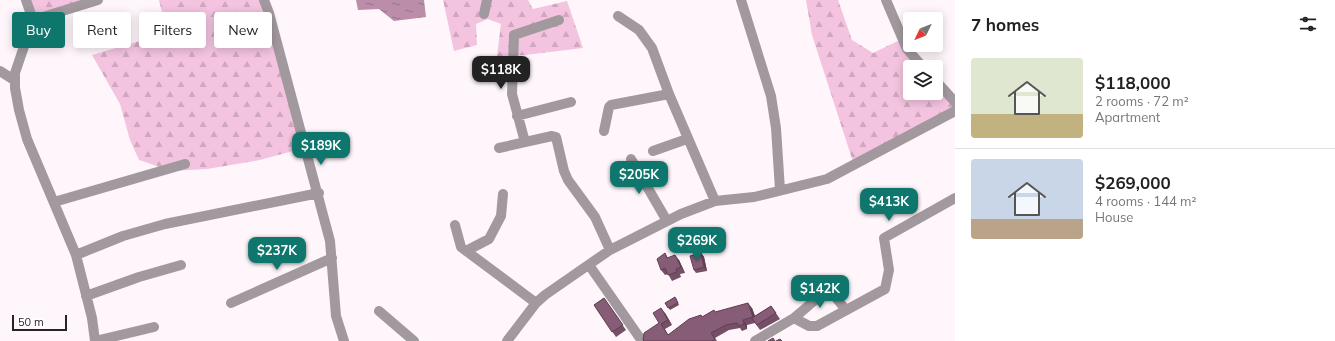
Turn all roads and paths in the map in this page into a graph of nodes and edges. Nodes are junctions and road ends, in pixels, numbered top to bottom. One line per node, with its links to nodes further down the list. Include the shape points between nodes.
1 (26, 0): 7 (street)
2 (98, 0): 8 (street)
3 (264, 0): 30 (street, via 270,13)
4 (487, 0): 9 (street)
5 (741, 0): 29 (street, via 770,96 776,128)
6 (886, 0): 13 (street, via 907,49)
7 (30, 12)
8 (59, 12)
9 (484, 14)
10 (618, 16): 17 (street, via 648,39)
11 (559, 20): 21 (street, via 514,35 512,94)
12 (23, 48): 15 (street)
13 (917, 60)
14 (0, 71): 15 (street)
15 (14, 80): 34 (street, via 27,139)
16 (943, 89): 19 (street)
17 (669, 94): 22 (street, via 611,105); 23 (street)
18 (571, 102): 21 (street)
19 (955, 102)
20 (955, 111): 29 (street, via 827,179)
21 (517, 116): 24 (street)
22 (604, 131)
23 (687, 139): 26 (street); 33 (street)
24 (525, 142): 25 (street); 37 (street, via 556,137 568,180 600,225)
25 (499, 148)
26 (653, 150)
27 (631, 159): 35 (street)
28 (185, 164): 34 (street)
29 (780, 190): 33 (street, via 754,197)
30 (319, 193): 39 (street, via 165,224 123,236); 40 (street)
31 (503, 194): 38 (street, via 502,216 488,239)
32 (955, 198): 46 (street, via 884,238 889,270 885,289)
33 (715, 201): 35 (street)
34 (54, 202): 39 (street)
35 (667, 221): 37 (street)
36 (455, 225): 38 (street, via 459,244)
37 (610, 250): 42 (street)
38 (466, 251): 45 (street)
39 (76, 255): 43 (street)
40 (332, 258): 44 (street); 51 (street, via 336,316)
41 (181, 265): 43 (street)
42 (589, 265): 45 (street); 54 (street)
43 (86, 296): 50 (street)
44 (231, 303)
45 (536, 303): 53 (street)
46 (845, 309): 48 (street, via 817,326 809,326); 48 (street, via 828,289)
47 (379, 311): 52 (street)
48 (794, 318): 55 (street)
49 (154, 327): 50 (street)
50 (95, 341)
51 (344, 341)
52 (414, 341)
53 (507, 341)
54 (642, 341)
55 (755, 341)

